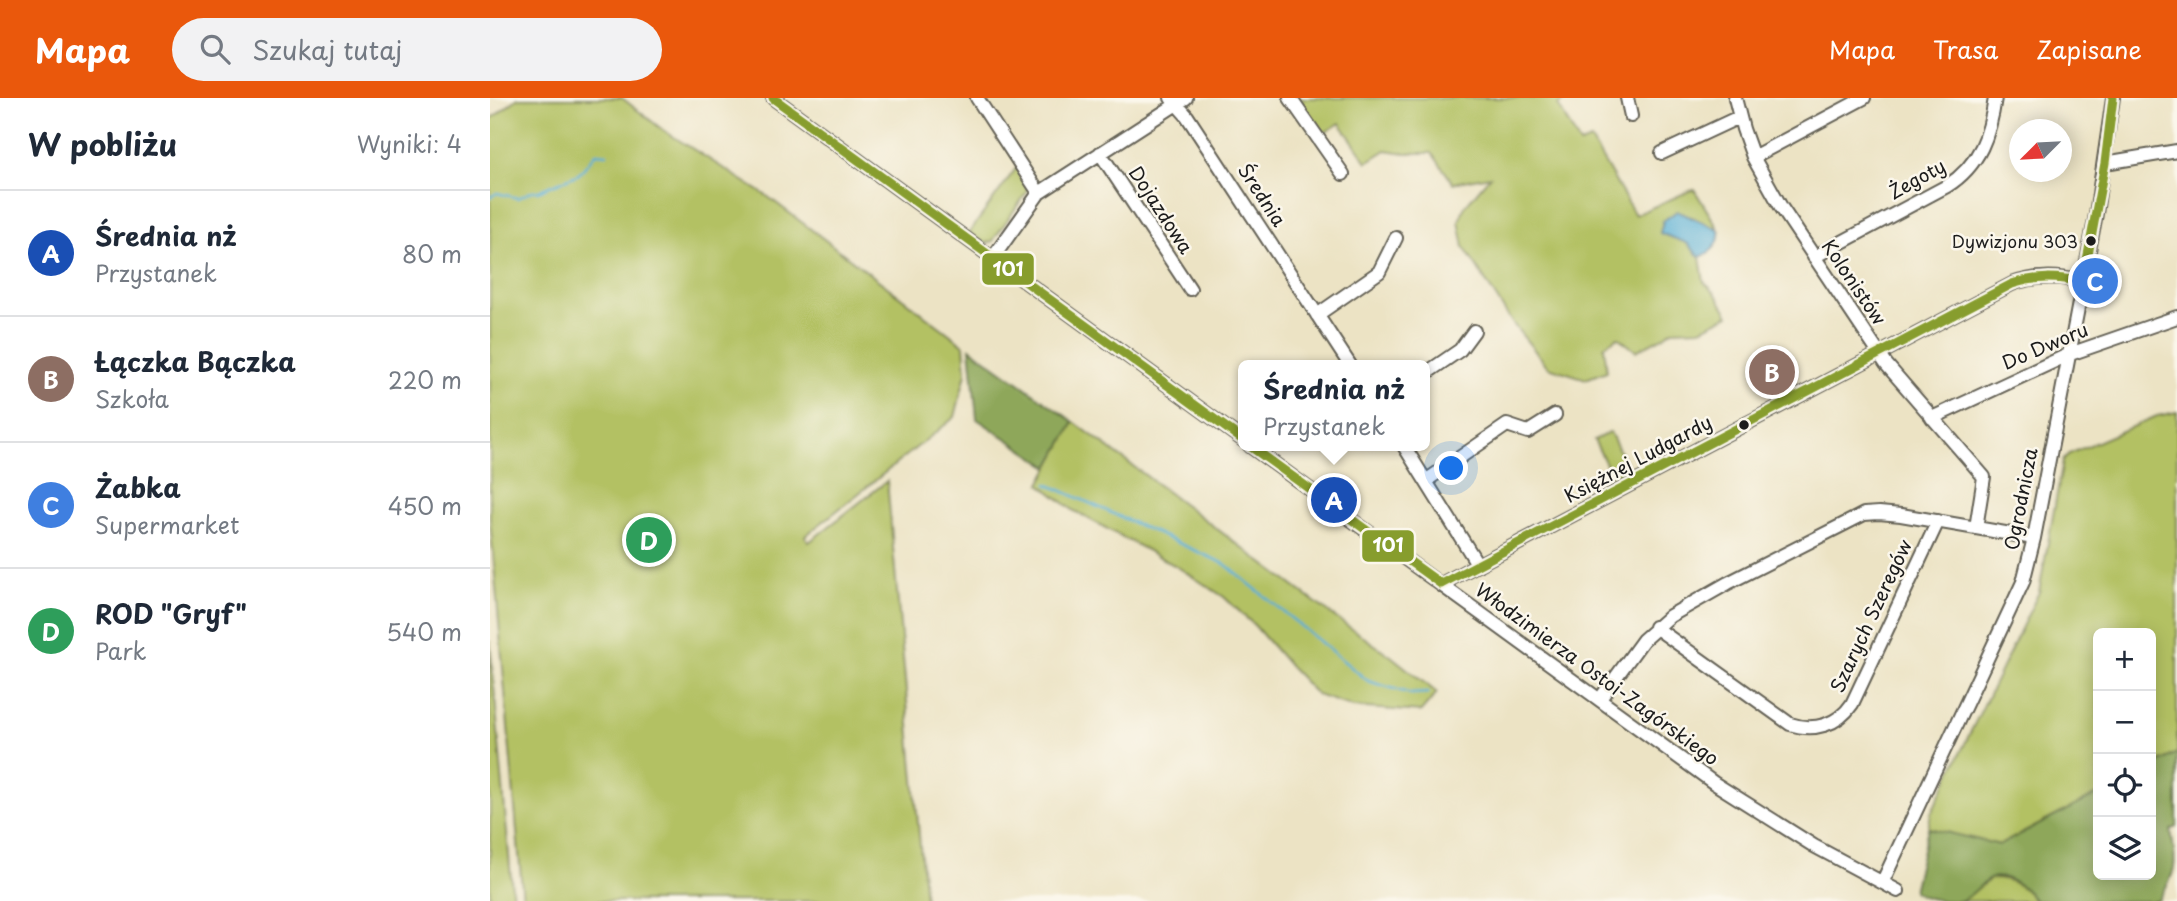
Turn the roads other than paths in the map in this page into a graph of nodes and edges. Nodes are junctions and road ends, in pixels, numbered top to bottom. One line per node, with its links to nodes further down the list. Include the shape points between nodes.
1 (773, 98): 21 (street)
2 (977, 98): 18 (street)
3 (1290, 98): 17 (street)
4 (1627, 98): 10 (street)
5 (1735, 98): 11 (street, Kolonistów)
6 (1864, 98): 15 (street)
7 (1995, 98): 20 (street, Żegoty, via 1984,146 1961,176)
8 (2113, 98): 16 (street, Ogrodnicza)
9 (1178, 100): 13 (street); 24 (street, Średnia)
10 (1631, 116)
11 (1739, 117): 14 (street); 15 (street, Kolonistów)
12 (2177, 151): 16 (street)
13 (1100, 153): 18 (street); 23 (street, Dojazdowa)
14 (1662, 153)
15 (1753, 157): 20 (street, Kolonistów)
16 (2105, 163): 22 (street, Ogrodnicza)
17 (1343, 174)
18 (1039, 193): 21 (street)
19 (1396, 239): 24 (street, via 1380,272)
20 (1814, 257): 27 (street, Kolonistów)
21 (992, 259): 33 (street)
22 (2083, 282): 27 (street, Księżnej Ludgardy, via 2047,277 2020,281); 28 (street, Ogrodnicza)
23 (1190, 289)
24 (1317, 315): 29 (street, Średnia)
25 (2177, 317): 28 (street, Do Dworu)
26 (1474, 331): 30 (street, via 1460,351)
27 (1878, 354): 32 (street, Kolonistów); 40 (street, Księżnej Ludgardy)
28 (2070, 354): 32 (street, Do Dworu); 39 (street, Ogrodnicza)
29 (1347, 360)
30 (1430, 371)
31 (1555, 415): 36 (street, via 1528,432 1507,425)
32 (1932, 418): 38 (street, Kolonistów, via 1984,477)
33 (1238, 436)
34 (1257, 451): 41 (street, Włodzimierza Ostoi-Zagórskiego)
35 (1407, 451): 36 (street)
36 (1427, 480): 40 (street)
37 (1938, 521): 38 (street); 42 (street, via 1864,514 1728,583); 42 (street, Szarych Szeregów, via 1852,704 1830,723 1811,727 1790,724)
38 (1976, 528): 39 (street)
39 (2034, 538): 44 (street, Ogrodnicza, via 2018,596)
40 (1478, 565): 41 (street, Księżnej Ludgardy)
41 (1441, 584): 43 (street, Włodzimierza Ostoi-Zagórskiego)
42 (1655, 627): 43 (street)
43 (1600, 699): 44 (street, Włodzimierza Ostoi-Zagórskiego, via 1746,805)
44 (1882, 881): 45 (street, Włodzimierza Ostoi-Zagórskiego)
45 (1898, 891)

